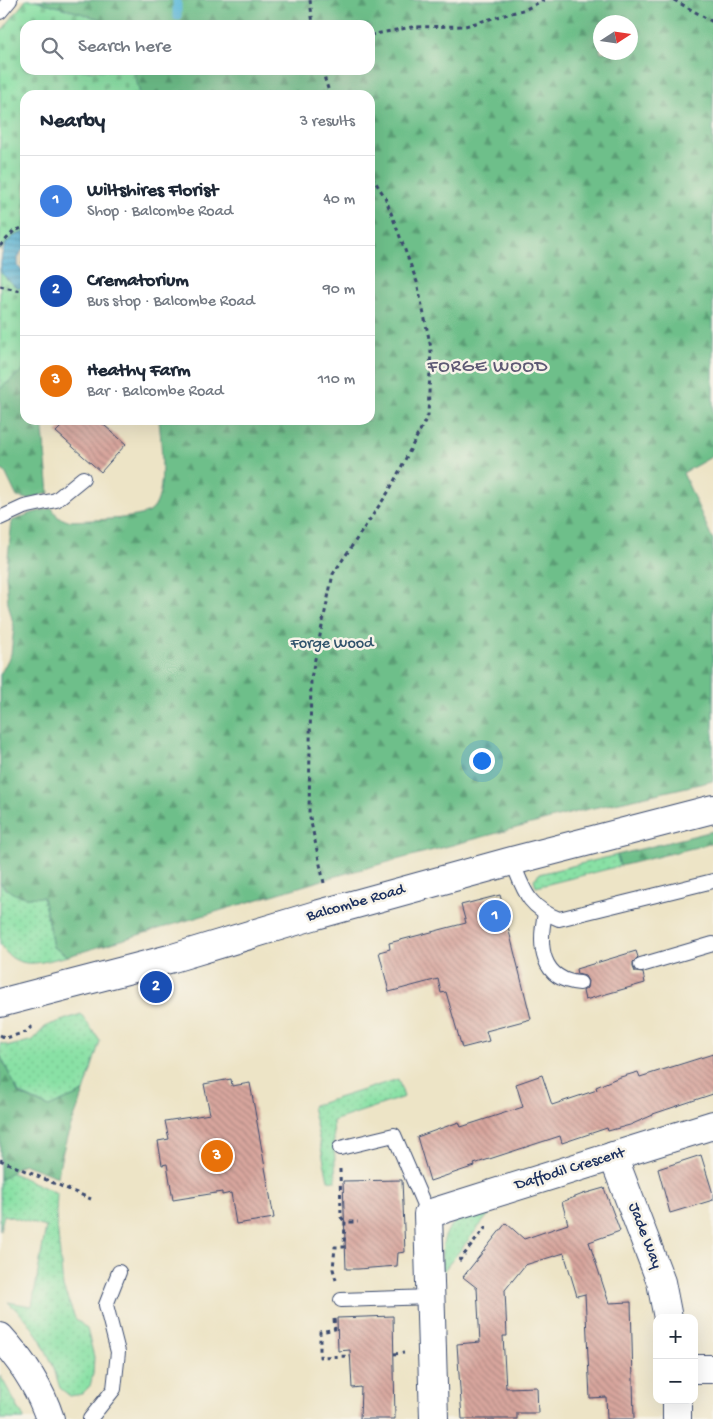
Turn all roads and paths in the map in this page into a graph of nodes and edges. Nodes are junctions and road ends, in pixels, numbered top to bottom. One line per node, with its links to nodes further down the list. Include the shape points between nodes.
1 (10, 0): 5 (lane)
2 (310, 0): 6 (path)
3 (544, 0): 8 (path, via 526,9 465,26 412,27)
4 (674, 0): 7 (path)
5 (0, 12)
6 (312, 20)
7 (713, 22)
8 (375, 34)
9 (324, 75): 10 (path)
10 (328, 90)
11 (375, 181): 21 (path, via 386,197 417,282 432,348 428,415 389,491 333,574 311,678 308,813)
12 (20, 229): 13 (path)
13 (0, 246)
14 (0, 286): 15 (path)
15 (20, 291)
16 (83, 478): 17 (lane, via 56,500 24,507)
17 (0, 518)
18 (713, 809): 19 (street, Balcombe Road)
19 (512, 861): 22 (lane, via 532,904); 26 (street, Balcombe Road, via 173,958)
20 (713, 881): 22 (lane, via 559,919)
21 (326, 891)
22 (545, 914): 25 (lane, via 542,941 545,961 553,973 569,982)
23 (713, 944): 24 (lane)
24 (641, 965)
25 (580, 983)
26 (0, 1003)
27 (713, 1126): 29 (street, Daffodil Crescent)
28 (340, 1148): 32 (lane, via 394,1135); 33 (path, via 341,1217)
29 (613, 1156): 32 (street, Daffodil Crescent); 39 (street, Jade Way, via 661,1282)
30 (0, 1160): 31 (path)
31 (91, 1199)
32 (428, 1214): 37 (street)
33 (344, 1222): 34 (path); 38 (path, via 344,1246 335,1247 333,1269)
34 (358, 1222)
35 (490, 1223): 37 (path)
36 (119, 1272): 46 (lane, via 106,1305 118,1352 114,1389)
37 (431, 1297): 38 (lane); 47 (street)
38 (341, 1300): 41 (path, via 334,1320 335,1329 320,1332 320,1357)
39 (667, 1314)
40 (0, 1337): 45 (street, via 19,1358)
41 (350, 1356)
42 (698, 1369): 43 (street)
43 (713, 1369)
44 (677, 1404): 48 (street)
45 (50, 1419)
46 (90, 1419)
47 (434, 1419)
48 (677, 1419)

